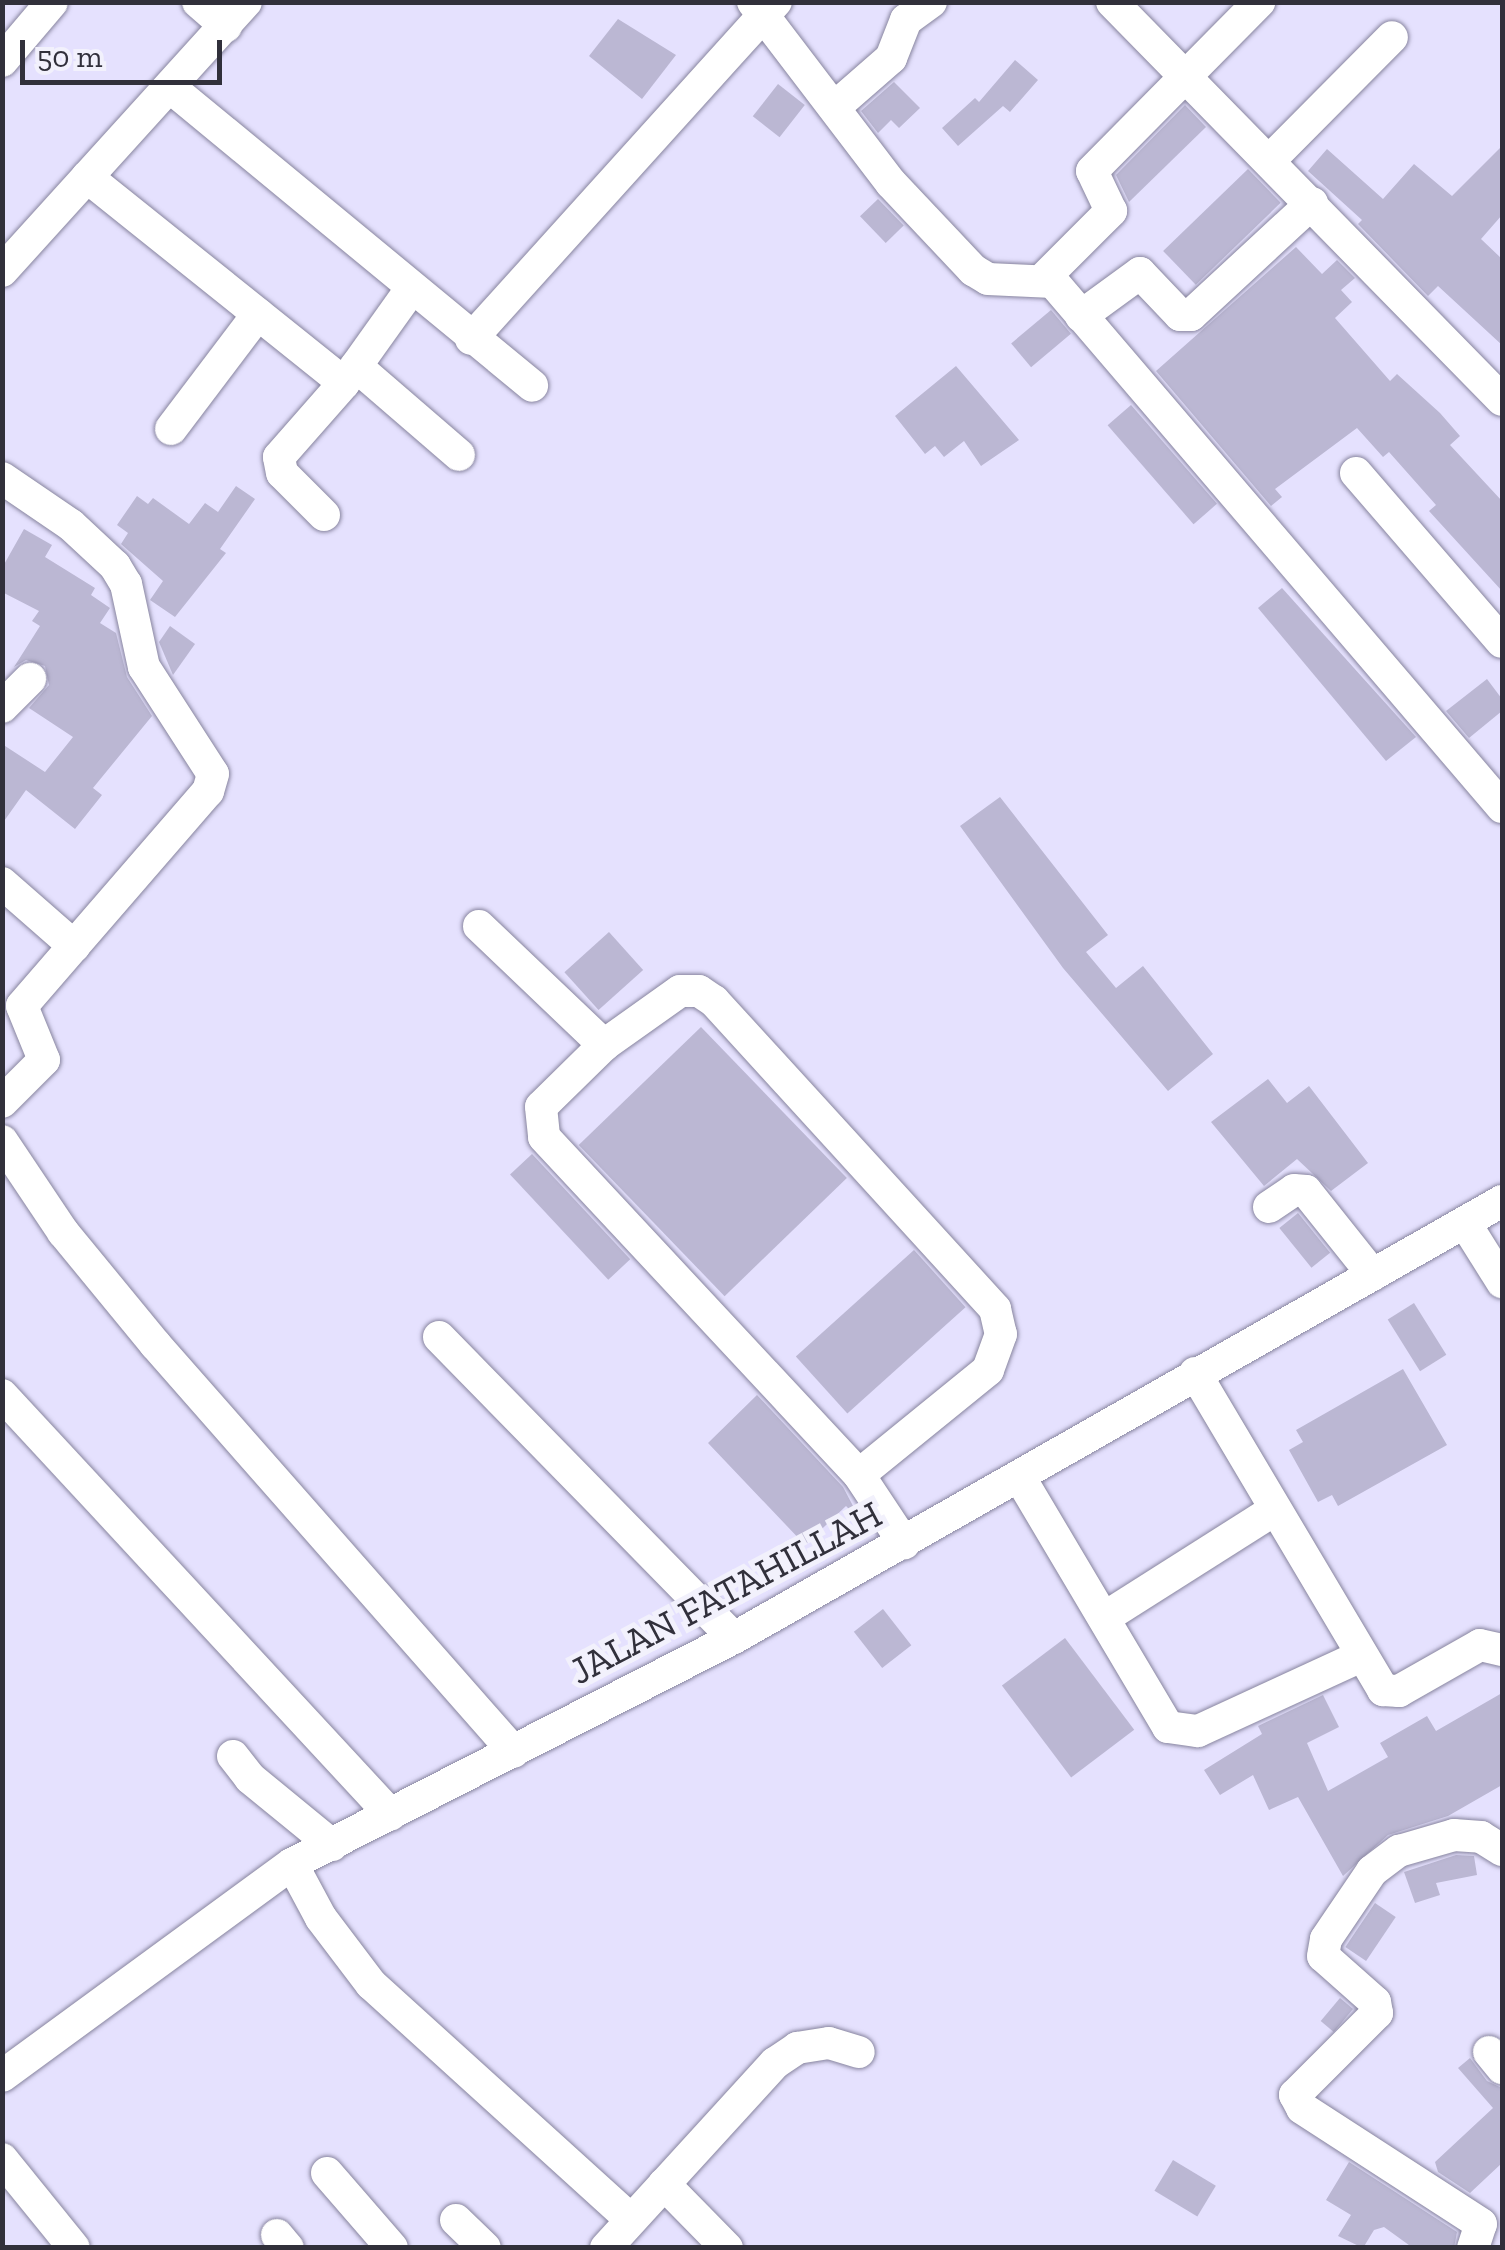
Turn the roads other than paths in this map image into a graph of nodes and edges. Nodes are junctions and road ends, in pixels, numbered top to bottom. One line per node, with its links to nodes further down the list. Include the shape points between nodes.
1 (52, 2): 9 (street)
2 (198, 2): 7 (street)
3 (931, 2): 12 (street, via 906,20 891,58)
4 (1112, 2): 10 (street)
5 (1259, 2): 10 (street)
6 (764, 6): 12 (street); 21 (street)
7 (236, 14): 11 (street)
8 (1392, 38): 13 (street)
9 (5, 54)
10 (1187, 77): 13 (street); 17 (street, via 1092,171 1111,211)
11 (171, 88): 14 (street); 18 (street)
12 (836, 106): 17 (street, via 890,183 972,270 1006,281)
13 (1270, 160): 15 (street)
14 (87, 177): 16 (street); 19 (street)
15 (1312, 203): 20 (street, via 1191,316 1180,315 1140,274); 24 (street)
16 (2, 270)
17 (1044, 278): 20 (street)
18 (411, 289): 21 (street); 22 (street)
19 (258, 314): 22 (street); 25 (street)
20 (1081, 316): 33 (street)
21 (471, 339): 23 (street)
22 (350, 375): 26 (street); 29 (street, via 279,456 282,473)
23 (532, 386)
24 (1502, 400)
25 (171, 428)
26 (459, 455)
27 (1356, 474): 30 (street)
28 (2, 478): 36 (street, via 114,566 126,584 144,666 213,774 208,792)
29 (324, 514)
30 (1502, 642)
31 (30, 679): 32 (street)
32 (2, 708)
33 (1502, 808)
34 (2, 883): 36 (street)
35 (479, 926): 37 (street)
36 (74, 946): 38 (street, via 22,1006 44,1060)
37 (604, 1044): 48 (street, via 541,1107 544,1137); 48 (street, via 680,991 699,991 714,1001 996,1309 1002,1334 988,1370)
38 (2, 1102)
39 (2, 1141): 56 (street, via 63,1232 155,1344)
40 (1502, 1201): 42 (street, JALAN FATAHILLAH)
41 (1269, 1208): 43 (street, via 1294,1190 1306,1191)
42 (1465, 1223): 43 (street, JALAN FATAHILLAH); 44 (street)
43 (1373, 1275): 46 (street, JALAN FATAHILLAH)
44 (1502, 1282)
45 (439, 1337): 53 (street)
46 (1195, 1374): 49 (street, JALAN FATAHILLAH); 50 (street)
47 (2, 1394): 58 (street)
48 (860, 1475): 51 (street)
49 (1020, 1476): 51 (street, JALAN FATAHILLAH); 52 (street)
50 (1274, 1510): 52 (street); 55 (street)
51 (904, 1543): 53 (street, JALAN FATAHILLAH)
52 (1104, 1618): 55 (street, via 1168,1727 1182,1733)
53 (734, 1638): 56 (street, JALAN FATAHILLAH)
54 (1502, 1650): 55 (street, via 1480,1645 1399,1692 1383,1690)
55 (1358, 1657)
56 (514, 1752): 58 (street, JALAN FATAHILLAH)
57 (233, 1756): 59 (street)
58 (391, 1815): 59 (street, JALAN FATAHILLAH)
59 (332, 1845): 61 (street, JALAN FATAHILLAH)
60 (1502, 1850): 74 (street, via 1481,1837 1454,1835 1378,1863 1322,1948 1324,1960 1375,2002 1377,2012 1295,2095 1302,2108 1481,2224)
61 (292, 1864): 63 (street, JALAN FATAHILLAH); 67 (street, via 321,1918 371,1984)
62 (859, 2052): 66 (street, via 829,2043 797,2048 775,2062)
63 (2, 2076)
64 (2, 2160): 69 (street)
65 (327, 2173): 70 (street)
66 (664, 2184): 67 (street); 73 (street)
67 (630, 2219): 72 (street)
68 (456, 2220): 71 (street)
69 (74, 2248)
70 (392, 2248)
71 (485, 2248)
72 (606, 2248)
73 (727, 2248)
74 (1473, 2248)

